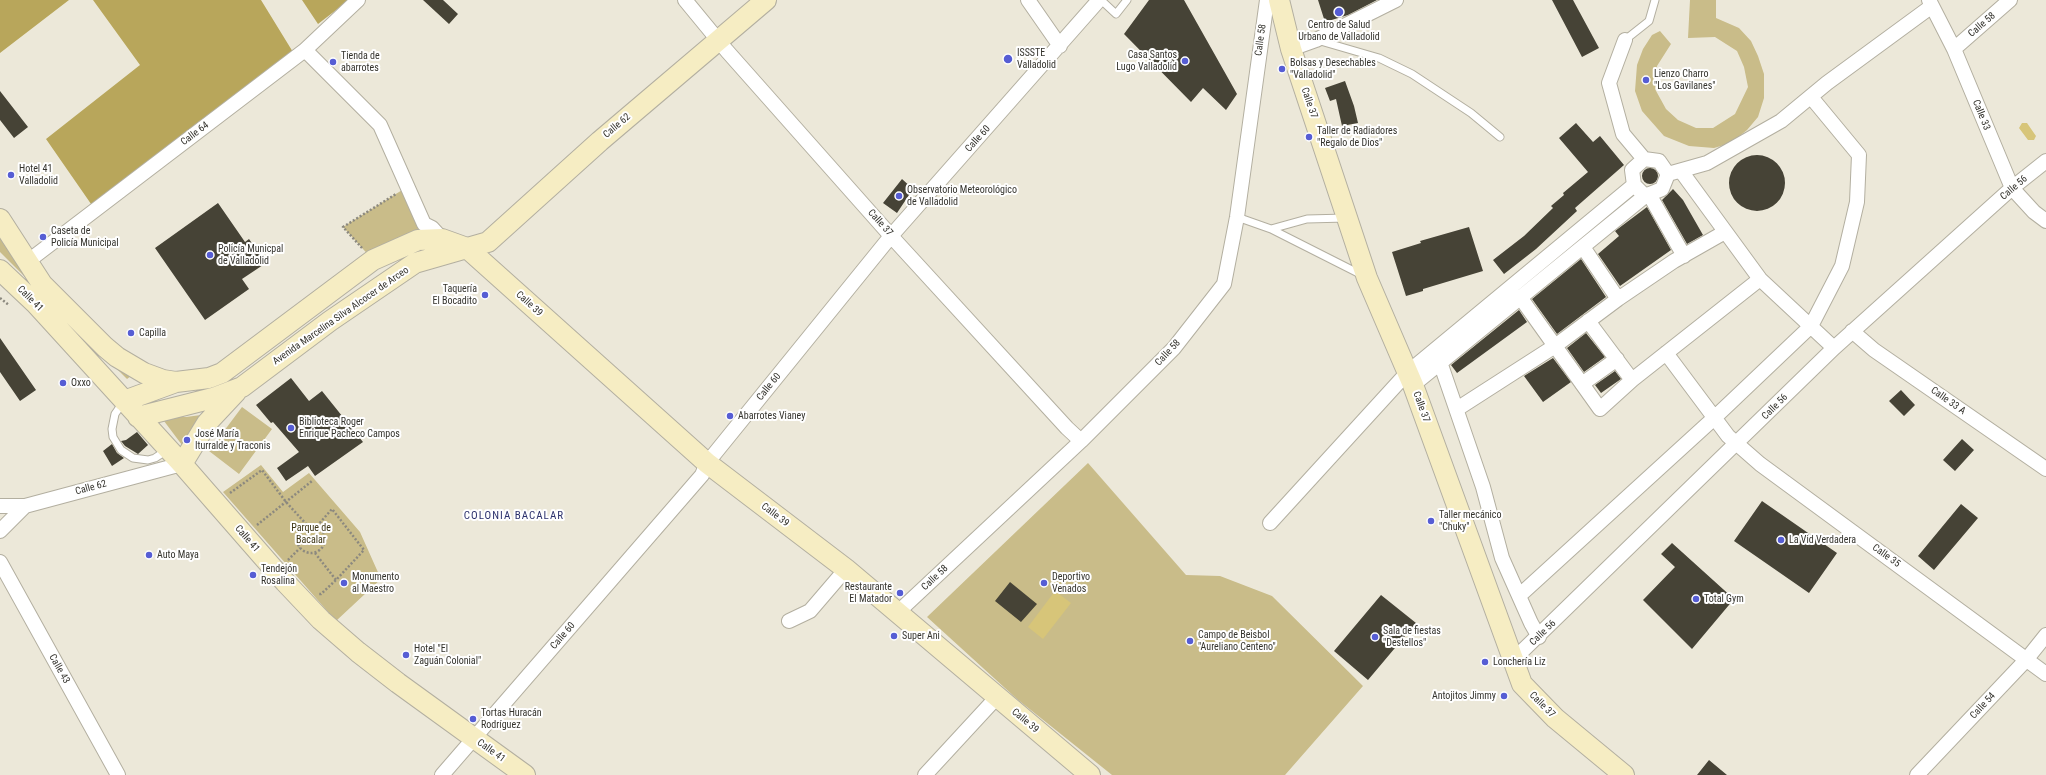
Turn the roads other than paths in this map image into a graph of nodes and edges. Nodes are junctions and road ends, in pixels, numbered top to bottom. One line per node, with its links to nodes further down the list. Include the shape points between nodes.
1 (358, 0): 19 (street, Calle 64)
2 (685, 0): 15 (street, Calle 37)
3 (766, 0): 15 (main road, Calle 62)
4 (1028, 0): 16 (street)
5 (1100, 0): 6 (lane, via 1116,14); 16 (street, Calle 60)
6 (1127, 0)
7 (1267, 0): 28 (street, Calle 58)
8 (1279, 0): 17 (main road, Calle 37)
9 (1396, 0): 13 (street)
10 (1655, 0): 14 (lane, via 1649,21)
11 (2010, 0): 18 (street, Calle 58)
12 (1931, 3): 18 (street, Calle 33); 20 (street)
13 (1316, 40): 17 (street); 21 (lane, via 1379,58 1412,74 1471,113)
14 (1625, 40): 22 (street, via 1609,83 1623,134)
15 (719, 41): 34 (street, Calle 37); 35 (main road, Calle 62, via 600,141 488,242)
16 (1060, 46): 34 (street, Calle 60)
17 (1291, 49): 29 (main road, Calle 37)
18 (1954, 49): 26 (street, Calle 33)
19 (305, 50): 35 (street, Calle 39, via 380,125 424,224); 38 (street, Calle 64)
20 (1811, 97): 24 (street, via 1781,121 1729,151 1707,163); 47 (street, via 1859,155 1857,202 1842,266)
21 (1500, 137)
22 (1644, 159): 24 (street, via 1659,160); 25 (street, via 1632,170)
23 (2046, 161): 26 (street, Calle 56)
24 (1674, 173): 27 (street, via 1662,189); 33 (street)
25 (1634, 185): 27 (street); 55 (street)
26 (2012, 188): 31 (street, Calle 33); 48 (street, Calle 56)
27 (1647, 195): 36 (street); 37 (street)
28 (1237, 217): 32 (lane); 65 (street, Calle 58, via 1224,284 1174,348)
29 (1348, 218): 32 (lane, via 1307,219); 40 (main road, Calle 37)
30 (0, 219): 38 (main road, Calle 41)
31 (2046, 221)
32 (1271, 229): 40 (lane)
33 (1726, 232): 37 (street); 41 (street)
34 (892, 236): 65 (street, Calle 37, via 1066,428); 67 (street, Calle 60)
35 (452, 246): 44 (main road, via 418,240 373,260); 45 (main road, Avenida Marcelina Silva Alcocer de Arceo, via 416,263); 67 (main road, Calle 39)
36 (1583, 247): 42 (street); 43 (street)
37 (1684, 256): 43 (street)
38 (27, 262): 54 (main road, Calle 41, via 42,284 105,347)
39 (0, 270): 60 (main road, Calle 41, via 36,304)
40 (1368, 278): 55 (main road, Calle 37)
41 (1760, 279): 47 (street); 51 (street)
42 (1520, 297): 49 (street); 53 (street)
43 (1618, 299): 46 (street)
44 (318, 300): 45 (main road); 57 (main road, via 222,372 209,378)
45 (330, 321): 59 (main road, Avenida Marcelina Silva Alcocer de Arceo)
46 (1588, 321): 49 (street); 52 (street)
47 (1811, 326): 50 (street); 63 (street)
48 (1852, 331): 50 (street, Calle 56); 69 (street, Calle 33 A, via 1874,350)
49 (1554, 346): 58 (street); 61 (street)
50 (1834, 348): 64 (street, Calle 56)
51 (1666, 353): 56 (street); 63 (street, Calle 35)
52 (1617, 359): 56 (street); 58 (street)
53 (1440, 362): 55 (street); 61 (street)
54 (134, 368): 57 (main road, Calle 41); 60 (main road, via 134,386)
55 (1410, 379): 72 (street); 82 (main road, Calle 37)
56 (1632, 380): 58 (street, via 1600,409)
57 (169, 381): 60 (main road)
58 (1582, 384)
59 (242, 387): 62 (main road, Avenida Marcelina Silva Alcocer de Arceo, via 213,398); 68 (main road, via 207,423)
60 (124, 401): 62 (main road, Calle 41); 66 (lane, via 115,414 112,429 121,450 133,458 148,460)
61 (1457, 409): 76 (street, via 1483,487 1502,558)
62 (138, 417): 66 (main road, Calle 41)
63 (1715, 418): 64 (street, Calle 35); 76 (street)
64 (1733, 440): 80 (street, Calle 56); 81 (street, Calle 35, via 1760,464)
65 (1081, 441): 77 (street, Calle 58)
66 (168, 449): 68 (main road, Calle 41)
67 (707, 463): 75 (main road, Calle 39); 85 (street, Calle 60, via 702,475)
68 (182, 464): 71 (street, Calle 62); 85 (main road, Calle 41, via 321,620 398,683)
69 (2046, 469)
70 (0, 506): 71 (street, Calle 62)
71 (25, 506): 73 (street)
72 (1270, 523)
73 (0, 531)
74 (0, 562): 86 (street, Calle 43)
75 (846, 569): 77 (main road, Calle 39); 78 (street, via 810,611)
76 (1520, 595): 80 (street)
77 (897, 613): 84 (main road, Calle 39)
78 (788, 621)
79 (2046, 635): 81 (street, Calle 54)
80 (1539, 637): 82 (street, Calle 56)
81 (2026, 660): 83 (street, Calle 35); 92 (street, Calle 54)
82 (1512, 661): 91 (main road, Calle 37, via 1522,684 1555,718)
83 (2046, 674)
84 (997, 697): 89 (street); 90 (main road, Calle 39)
85 (475, 739): 87 (street, Calle 60); 88 (main road, Calle 41)
86 (118, 775)
87 (442, 775)
88 (525, 775)
89 (925, 775)
90 (1090, 775)
91 (1624, 775)
92 (1917, 775)

